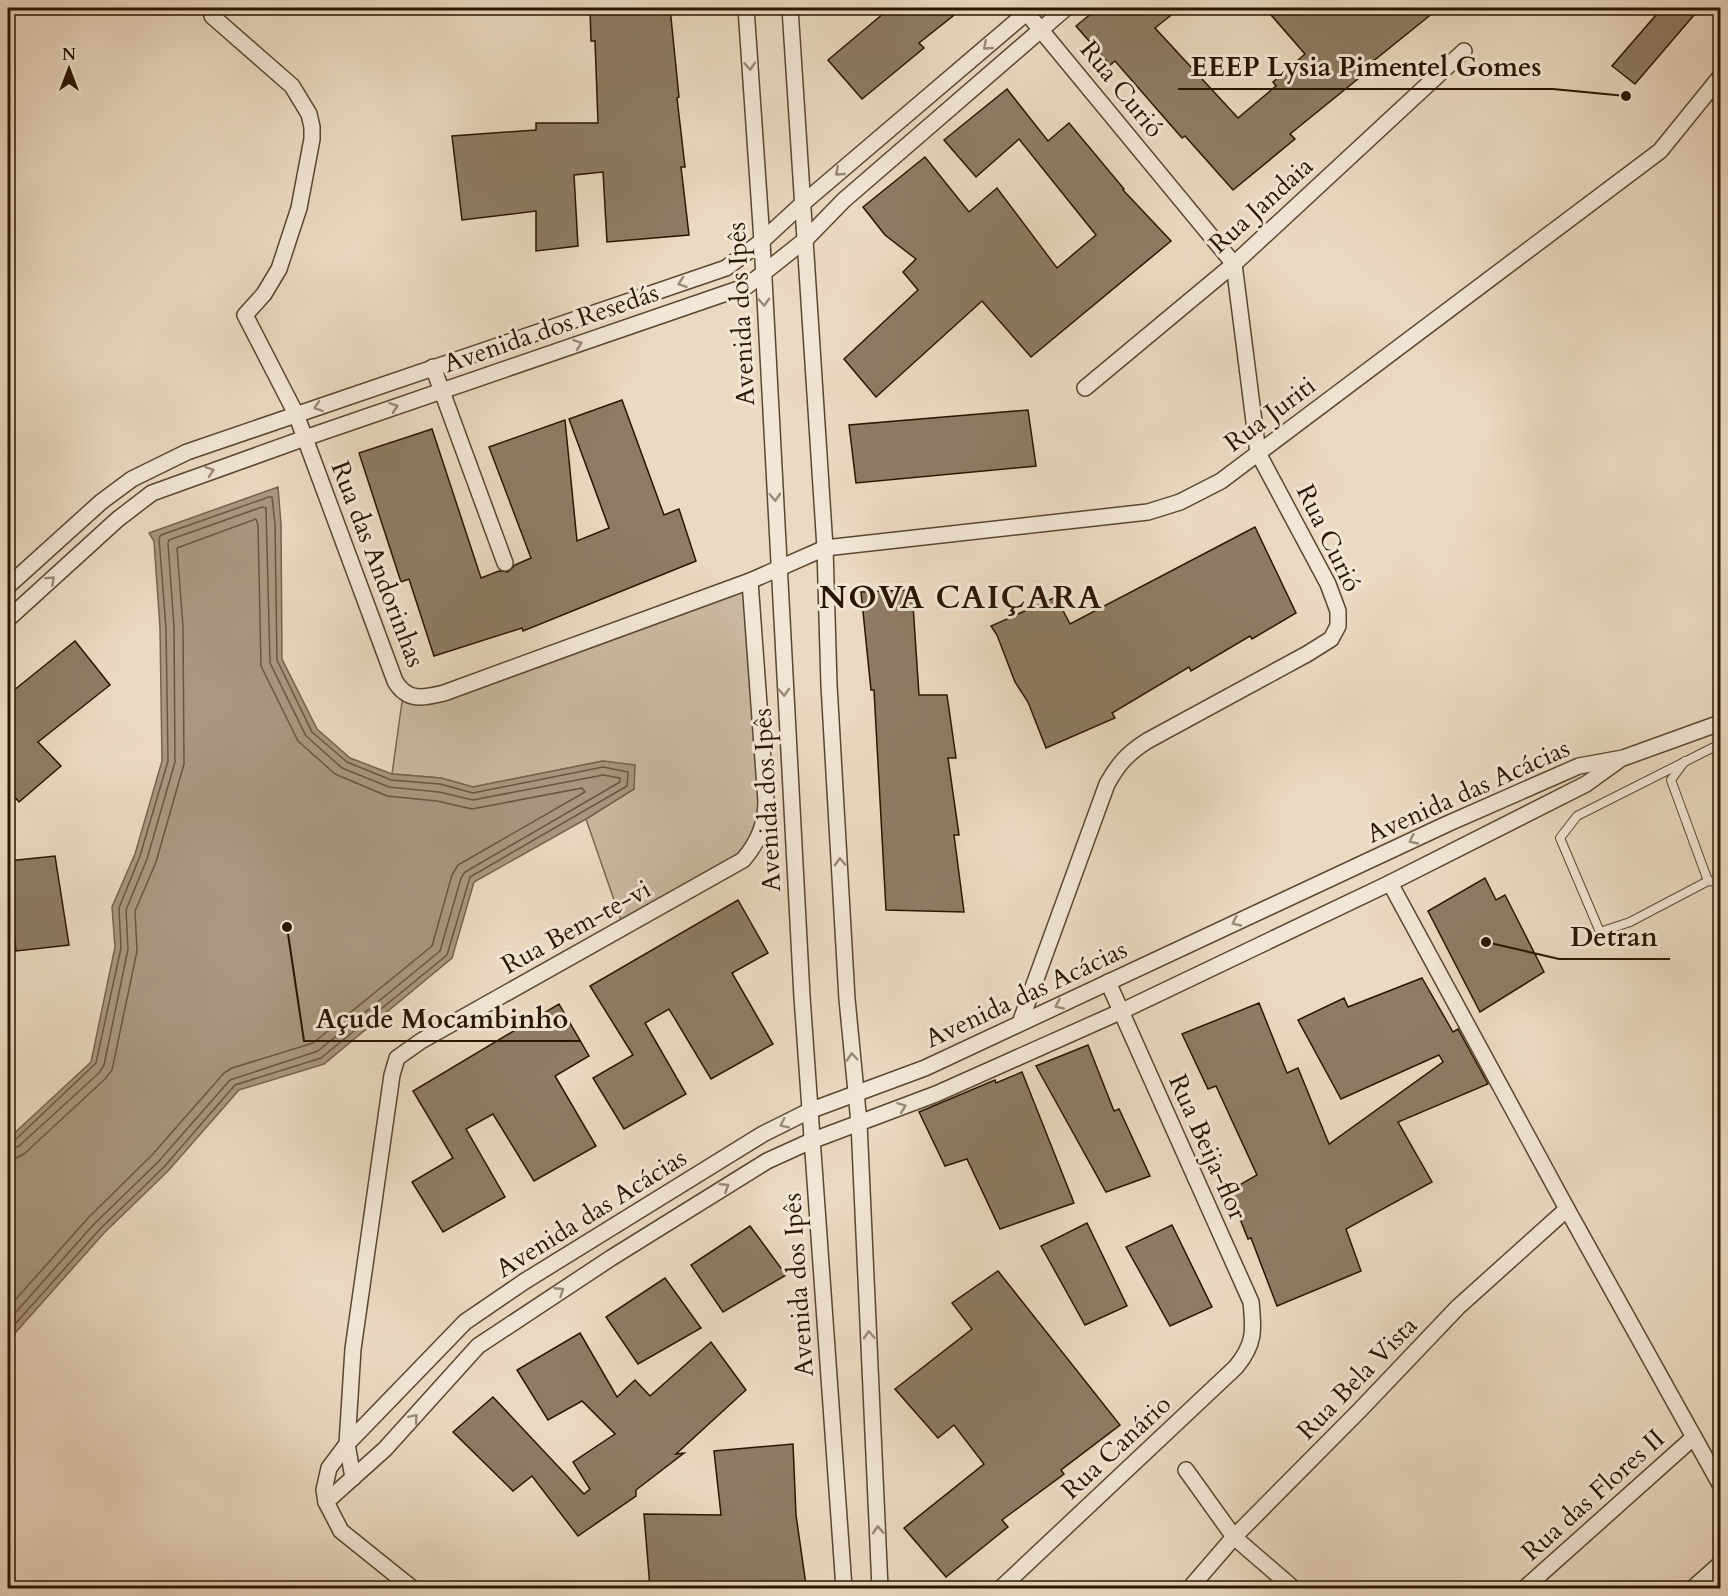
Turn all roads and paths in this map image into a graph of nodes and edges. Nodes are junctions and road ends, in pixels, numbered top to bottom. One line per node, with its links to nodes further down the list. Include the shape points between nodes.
1 (746, 8): 11 (street, Avenida dos Ipês, one-way to 11)
2 (789, 8): 9 (street)
3 (1066, 8): 6 (street, Avenida dos Resedás)
4 (1029, 10): 6 (street, Rua Curió); 9 (street, Avenida dos Resedás, one-way to 9)
5 (212, 16): 17 (street, Rua das Andorinhas, via 292,86 309,114 312,127 299,208 279,269 245,315)
6 (1041, 28): 10 (street, Avenida dos Resedás, via 844,200); 12 (street, Rua Curió)
7 (1464, 51): 12 (street, Rua Jandaia)
8 (1720, 77): 19 (street, Rua Juriti, via 1660,151)
9 (802, 204): 10 (street); 11 (street, Avenida dos Resedás)
10 (805, 240): 13 (street, Avenida dos Resedás); 20 (street)
11 (762, 241): 13 (street, Avenida dos Ipês); 14 (street, Avenida dos Resedás, one-way to 14, via 726,267)
12 (1234, 264): 15 (street, Rua Jandaia); 19 (street, Rua Curió)
13 (762, 274): 16 (street, Avenida dos Resedás, one-way to 13, via 730,293); 22 (street, Avenida dos Ipês, one-way to 22)
14 (433, 367): 16 (street); 17 (street, Avenida dos Resedás, one-way to 17)
15 (1085, 388)
16 (443, 390): 18 (street, Avenida dos Resedás, one-way to 16); 21 (street)
17 (296, 414): 18 (street, Rua das Andorinhas); 24 (street, Avenida dos Resedás, via 187,452 132,479)
18 (304, 438): 23 (street, Rua das Andorinhas, via 395,681 414,698 444,693); 25 (street, Avenida dos Resedás, one-way to 18, via 152,493)
19 (1258, 453): 20 (street, Rua Juriti, via 1221,481 1180,502 1148,512); 36 (street, Rua Curió, via 1328,584 1338,611 1338,626 1331,639 1147,741 1119,764 1107,784)
20 (825, 549): 22 (street, Rua Juriti); 37 (street, one-way to 20, via 829,685)
21 (505, 563)
22 (779, 567): 23 (street, Rua Juriti); 38 (street, Avenida dos Ipês, one-way to 38)
23 (750, 581): 44 (street, Rua Bem-te-vi, via 766,801 764,826 752,850 742,860 397,1058 352,1349)
24 (8, 586)
25 (8, 619)
26 (1720, 723): 28 (street)
27 (1719, 745): 29 (lane); 30 (lane)
28 (1623, 758): 33 (street, Avenida das Acácias, via 1586,784); 34 (street, Avenida das Acácias, one-way to 34, via 1579,766)
29 (1720, 758)
30 (1686, 759): 31 (lane, via 1671,780); 31 (lane, via 1577,816 1560,838 1600,932 1630,922)
31 (1708, 881): 32 (lane)
32 (1720, 882)
33 (1390, 883): 35 (street, Avenida das Acácias); 41 (street)
34 (1108, 982): 35 (street, Rua Beija-flor); 36 (street, Avenida das Acácias, one-way to 36)
35 (1122, 1011): 39 (street, Avenida das Acácias, one-way to 35, via 936,1094); 42 (street, Rua Beija-flor, via 1251,1302)
36 (1020, 1023): 37 (street, Avenida das Acácias, via 925,1068)
37 (856, 1094): 38 (street, Avenida das Acácias); 39 (street)
38 (809, 1111): 40 (street, Avenida dos Ipês); 44 (street, Avenida das Acácias, one-way to 44, via 734,1152 465,1322)
39 (859, 1123): 40 (street, Avenida das Acácias); 53 (street, one-way to 39)
40 (812, 1141): 45 (street, Avenida das Acácias, one-way to 40, via 478,1346 767,1161); 52 (street, Avenida dos Ipês)
41 (1567, 1209): 43 (street); 49 (street, Rua Bela Vista, via 1458,1306)
42 (1253, 1334): 54 (street, Rua Canário, via 1248,1353 1236,1367)
43 (1694, 1437): 47 (street); 57 (street, Rua das Flores II)
44 (347, 1444): 45 (street, Rua Bem-te-vi); 48 (street, Avenida das Acácias, via 329,1468 324,1490)
45 (364, 1469): 48 (street, Avenida das Acácias)
46 (1186, 1470): 49 (street)
47 (1720, 1484)
48 (326, 1502): 51 (street, via 349,1539)
49 (1234, 1537): 55 (street, Rua Bela Vista); 56 (street)
50 (1720, 1564): 58 (street)
51 (412, 1588)
52 (844, 1588)
53 (880, 1588)
54 (1001, 1588)
55 (1190, 1588)
56 (1293, 1588)
57 (1525, 1588)
58 (1693, 1588)

